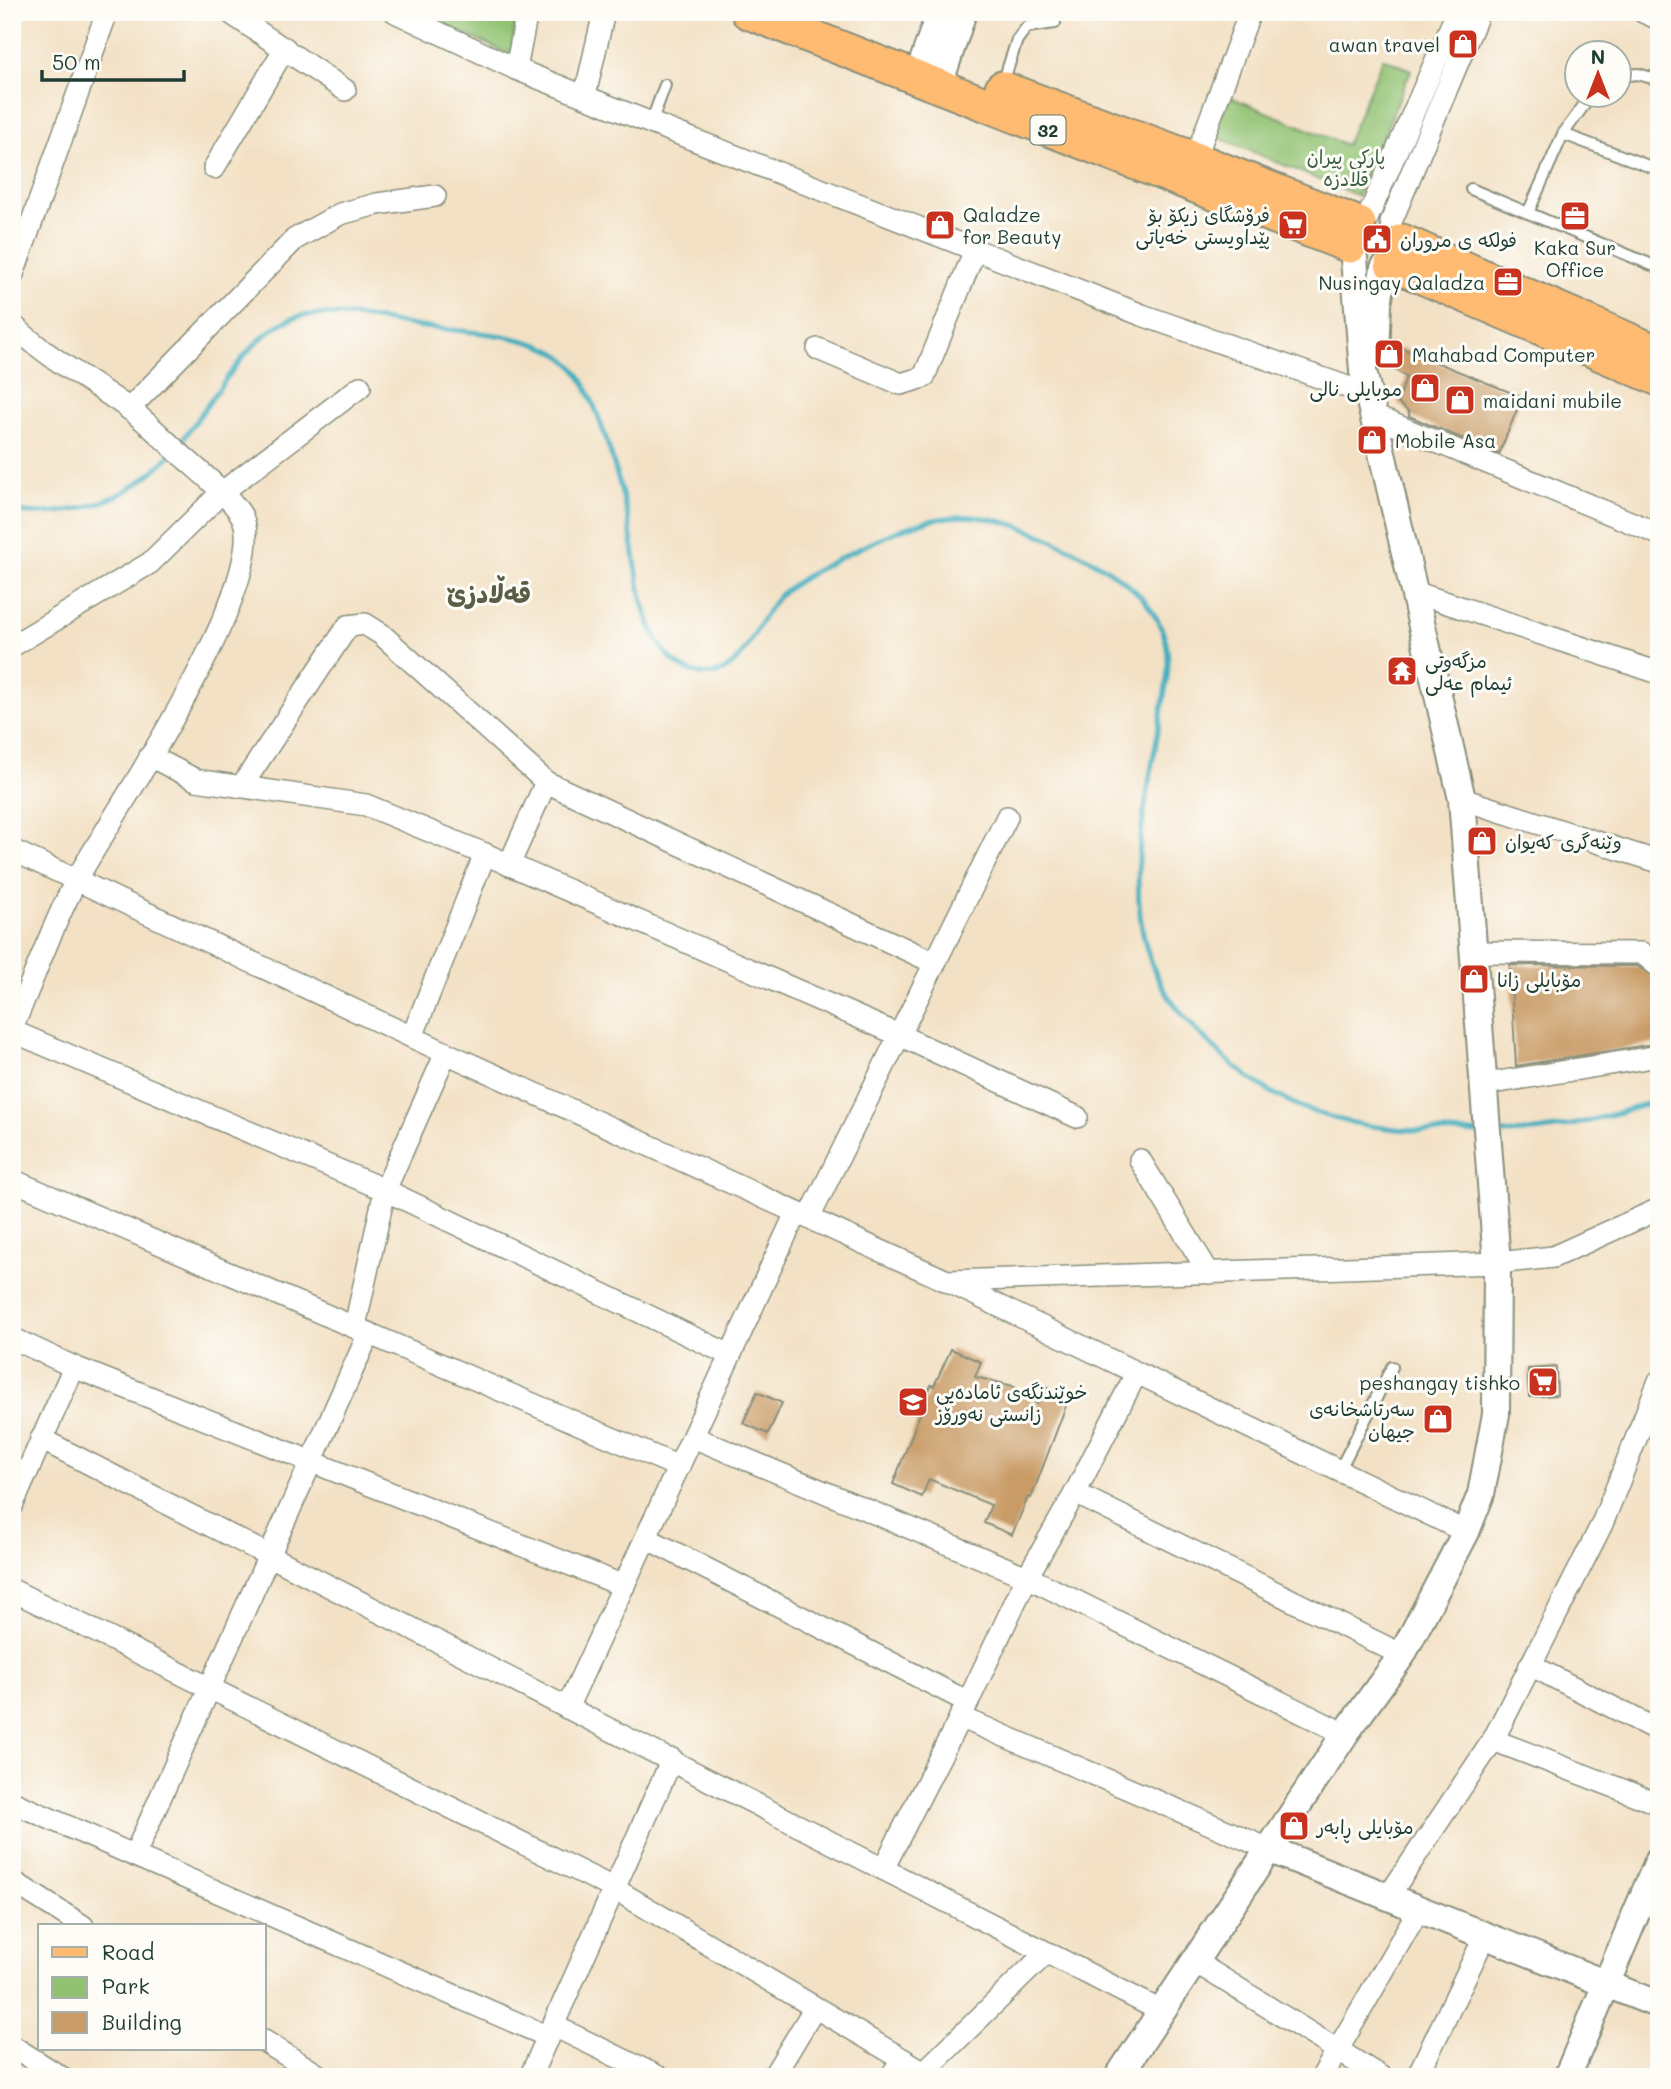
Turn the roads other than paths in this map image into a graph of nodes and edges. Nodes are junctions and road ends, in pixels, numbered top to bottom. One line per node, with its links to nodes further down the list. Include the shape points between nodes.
1 (107, 12): 38 (street)
2 (229, 12): 15 (street)
3 (395, 12): 18 (street)
4 (527, 12): 18 (street)
5 (604, 12): 25 (street)
6 (748, 12): 19 (main road, 32)
7 (807, 12): 19 (main road, 32)
8 (940, 12): 19 (street)
9 (963, 12): 19 (street)
10 (1457, 12): 35 (street)
11 (1479, 12): 35 (street)
12 (1643, 12): 14 (street)
13 (1243, 14): 29 (street)
14 (1659, 19)
15 (262, 21): 17 (street)
16 (1055, 23): 23 (lane, via 1027,27 1017,40)
17 (285, 48): 24 (street); 30 (street)
18 (516, 69): 25 (street)
19 (931, 74): 23 (main road, 32); 35 (main road, 32)
20 (1632, 75): 21 (lane)
21 (1659, 80)
22 (665, 85): 27 (lane)
23 (1001, 88): 29 (main road, 32)
24 (345, 90)
25 (586, 95): 27 (street)
26 (1582, 108): 28 (lane)
27 (651, 123): 36 (street)
28 (1563, 134): 31 (lane); 34 (lane)
29 (1195, 159): 35 (main road, 32)
30 (214, 168)
31 (1659, 170)
32 (1471, 189): 34 (lane)
33 (435, 196): 45 (street, via 340,214 295,239)
34 (1528, 213): 37 (lane)
35 (1375, 243): 41 (main road, 32); 42 (main road, 32); 44 (street, via 1378,304)
36 (975, 250): 40 (street, via 925,377 901,384); 44 (street)
37 (1659, 268)
38 (12, 277)
39 (12, 324): 45 (street, via 55,361)
40 (818, 349)
41 (1659, 353)
42 (1659, 379)
43 (360, 387): 46 (street)
44 (1372, 406): 47 (street); 48 (street)
45 (129, 409): 46 (street)
46 (221, 493): 49 (street, via 150,563); 51 (street, via 239,512 246,528 238,576 215,642)
47 (1659, 534)
48 (1414, 592): 50 (street); 54 (street)
49 (12, 646)
50 (1659, 673)
51 (150, 756): 53 (street, via 196,779); 60 (street)
52 (546, 782): 53 (street, via 365,624 348,626); 59 (street); 62 (street)
53 (241, 787): 57 (street, via 366,805)
54 (1462, 799): 58 (street); 61 (street)
55 (1007, 817): 62 (street)
56 (12, 850): 60 (street)
57 (485, 854): 59 (street); 66 (street)
58 (1659, 862)
59 (509, 864): 65 (street)
60 (77, 879): 64 (street); 66 (street)
61 (1475, 951): 63 (street, via 1642,953); 69 (street)
62 (935, 963): 65 (street)
63 (1659, 967)
64 (12, 1029): 73 (street)
65 (899, 1035): 70 (street); 75 (street)
66 (412, 1037): 67 (street)
67 (446, 1053): 73 (street); 75 (street)
68 (1659, 1056): 69 (street)
69 (1486, 1087): 76 (street)
70 (1077, 1117)
71 (1140, 1160): 77 (street)
72 (12, 1180): 79 (street)
73 (386, 1190): 79 (street); 81 (street)
74 (1659, 1209): 76 (street, via 1553,1257)
75 (803, 1215): 78 (street); 81 (street)
76 (1497, 1264): 77 (street); 94 (street, via 1496,1414 1481,1493)
77 (1209, 1273): 78 (street)
78 (947, 1282): 84 (street)
79 (362, 1329): 89 (street); 90 (street)
80 (12, 1338): 82 (street)
81 (730, 1356): 87 (street)
82 (74, 1367): 88 (street); 89 (street)
83 (1392, 1367): 91 (lane)
84 (1136, 1374): 91 (street); 92 (street)
85 (1659, 1381): 86 (street)
86 (1652, 1413): 101 (street)
87 (693, 1437): 90 (street); 97 (street)
88 (41, 1439): 93 (street); 96 (street)
89 (312, 1462): 96 (street); 98 (street)
90 (679, 1467): 95 (street)
91 (1340, 1469): 94 (street)
92 (1075, 1493): 97 (street); 100 (street)
93 (12, 1506)
94 (1466, 1532): 100 (street)
95 (646, 1538): 98 (street); 104 (street)
96 (270, 1555): 102 (street); 103 (street)
97 (1027, 1577): 104 (street); 106 (street)
98 (624, 1586): 103 (street)
99 (12, 1590): 102 (street)
100 (1402, 1655): 106 (street)
101 (1530, 1665): 105 (street); 107 (street)
102 (207, 1687): 112 (street); 116 (street)
103 (567, 1708): 108 (street)
104 (964, 1710): 111 (street); 114 (street)
105 (1659, 1731)
106 (1345, 1734): 111 (street)
107 (1493, 1740): 110 (street); 117 (street)
108 (671, 1759): 114 (street); 116 (street)
109 (12, 1802): 112 (street)
110 (1659, 1804)
111 (1271, 1850): 117 (street); 122 (street)
112 (135, 1854): 127 (street)
113 (1658, 1865): 123 (street)
114 (883, 1869): 121 (street)
115 (12, 1881): 119 (street)
116 (613, 1888): 125 (street); 127 (street)
117 (1388, 1897): 118 (street)
118 (1419, 1909): 120 (street); 130 (street)
119 (80, 1924)
120 (1485, 1936): 123 (street); 142 (street)
121 (1046, 1953): 126 (street); 133 (street)
122 (1196, 1963): 126 (street); 130 (street)
123 (1605, 1984): 124 (street); 143 (street)
124 (1659, 2005)
125 (814, 2009): 131 (street); 137 (street)
126 (1163, 2012): 139 (street)
127 (551, 2031): 135 (street); 136 (street)
128 (266, 2042): 132 (street)
129 (12, 2046): 134 (street)
130 (1338, 2050): 140 (street); 141 (street)
131 (903, 2060): 133 (street); 138 (street)
132 (312, 2074)
133 (929, 2074)
134 (61, 2077)
135 (530, 2077)
136 (659, 2077)
137 (773, 2077)
138 (890, 2077)
139 (1118, 2077)
140 (1322, 2077)
141 (1381, 2077)
142 (1417, 2077)
143 (1567, 2077)

